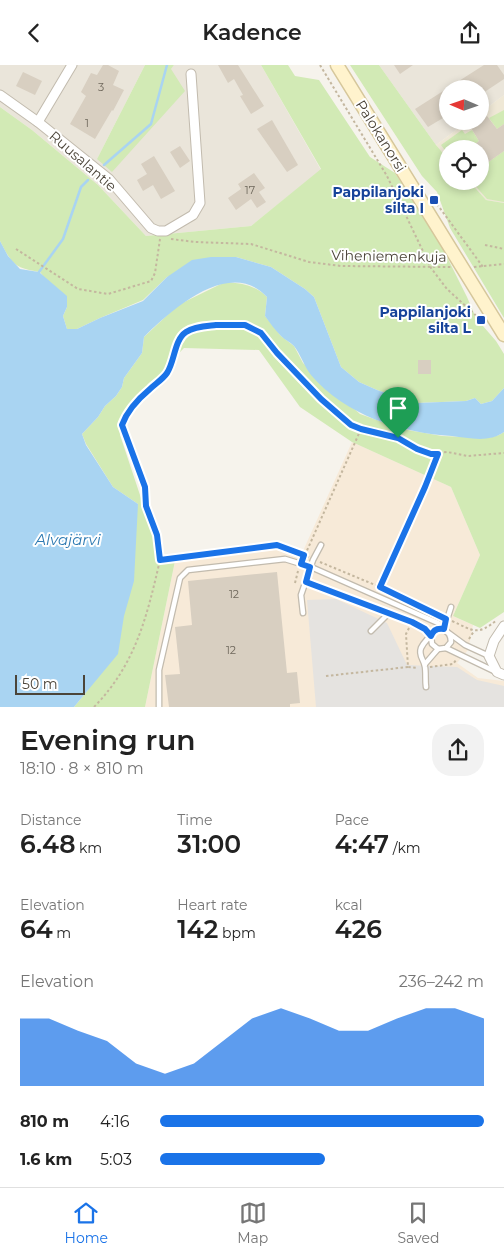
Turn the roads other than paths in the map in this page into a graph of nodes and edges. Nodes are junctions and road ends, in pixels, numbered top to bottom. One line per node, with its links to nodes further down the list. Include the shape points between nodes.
1 (72, 65): 5 (street)
2 (337, 65): 6 (main road, Palokanorsi)
3 (191, 74): 5 (street, Ruusalantie, via 200,203 193,215 166,231 151,228 108,179)
4 (0, 95): 5 (street, Ruusalantie)
5 (38, 122)
6 (504, 335)
7 (321, 545): 8 (lane)
8 (310, 567): 9 (lane); 14 (lane, via 438,623); 24 (lane, via 284,559 188,570 180,578 159,670)
9 (306, 582): 11 (lane, via 301,595); 12 (lane)
10 (451, 607): 14 (lane)
11 (303, 613)
12 (388, 614): 15 (lane); 17 (lane, via 412,622)
13 (502, 622): 20 (street)
14 (444, 629): 16 (lane); 17 (lane, via 432,632)
15 (371, 631)
16 (450, 634): 18 (lane, via 451,642); 20 (lane)
17 (431, 636): 19 (lane, via 432,644); 21 (lane, via 420,649 420,657)
18 (446, 648): 19 (lane); 22 (lane)
19 (438, 649): 21 (lane)
20 (489, 657): 22 (street)
21 (425, 664): 23 (lane)
22 (500, 673)
23 (426, 687)
24 (159, 707)

